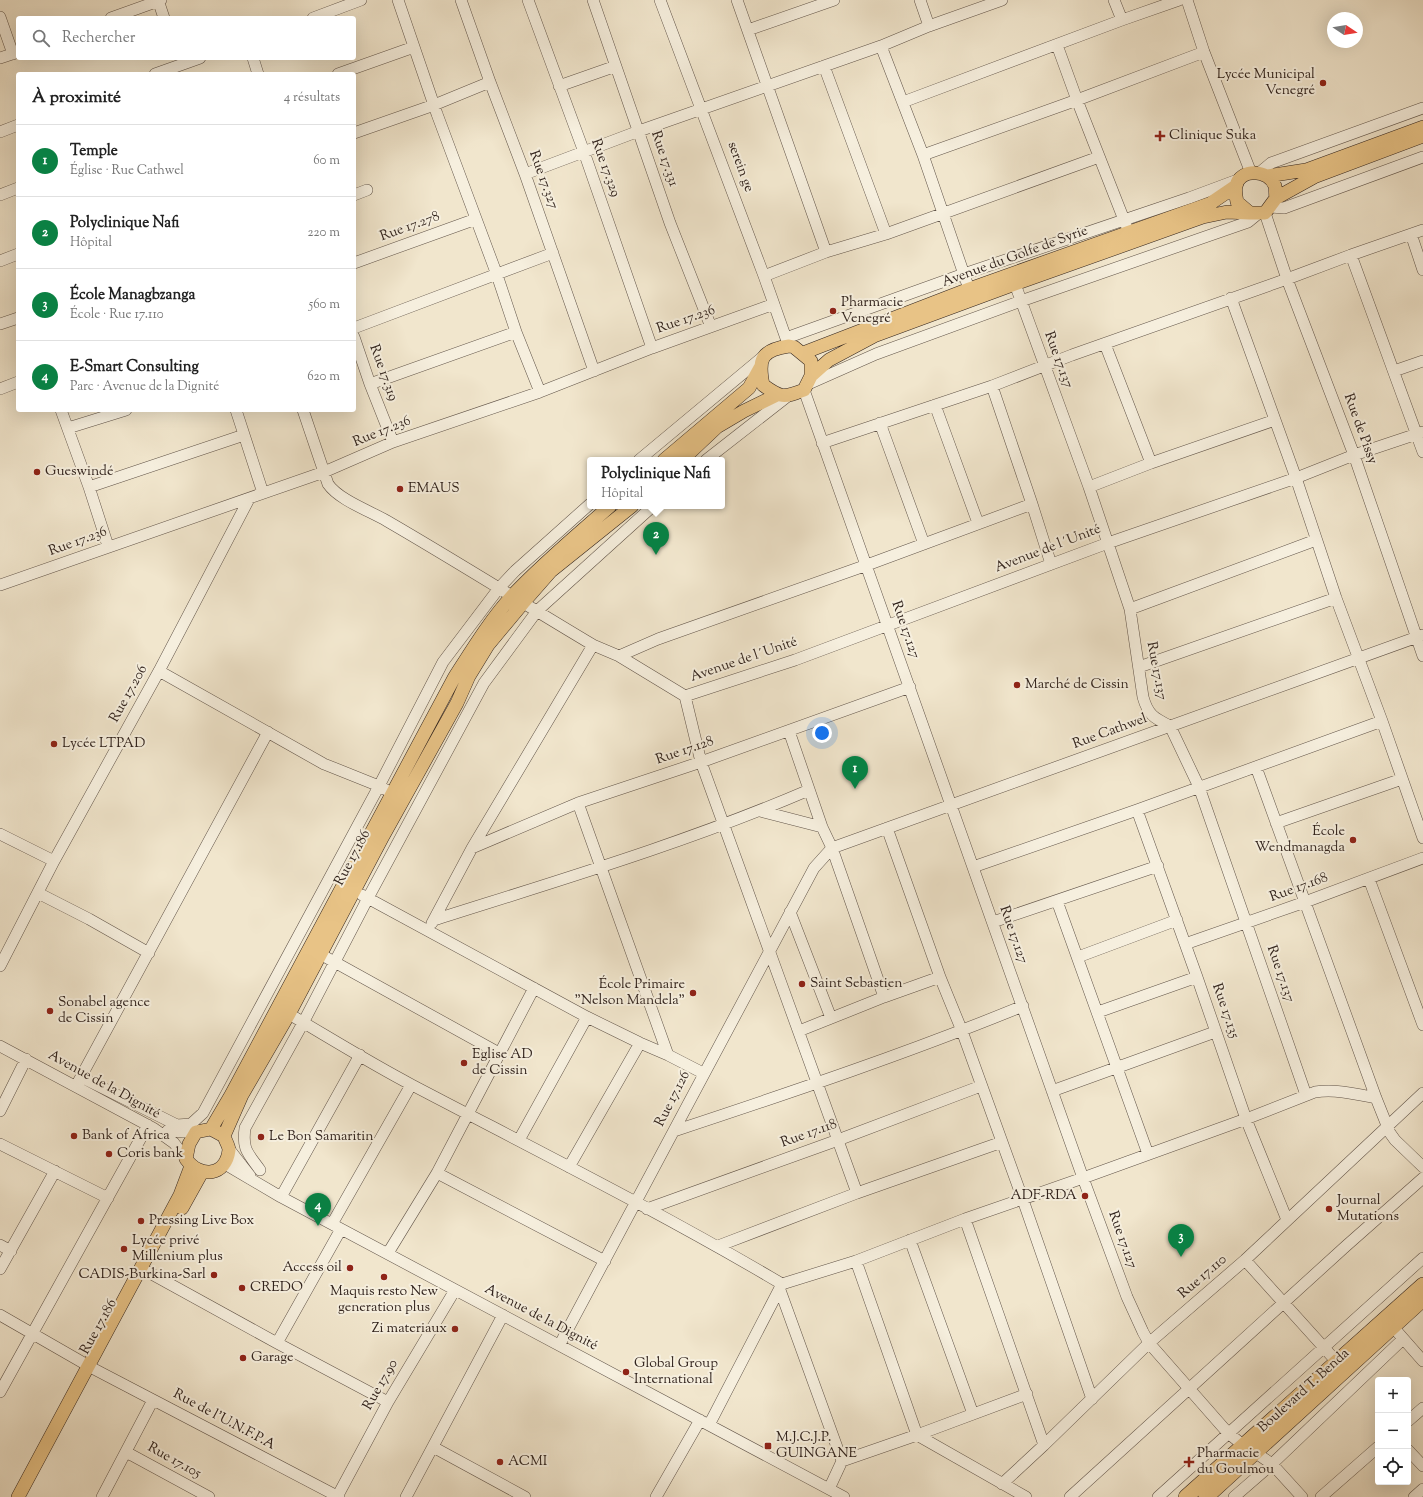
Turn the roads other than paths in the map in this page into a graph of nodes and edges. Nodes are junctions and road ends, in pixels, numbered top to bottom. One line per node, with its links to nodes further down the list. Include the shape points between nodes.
1 (159, 0): 17 (street); 18 (street)
2 (361, 0): 19 (street)
3 (398, 0): 26 (street)
4 (461, 0): 38 (street, Rue 17.327)
5 (528, 0): 39 (street, Rue 17.329)
6 (593, 0): 33 (street, Rue 17.331)
7 (660, 0): 45 (street, serein ge)
8 (736, 0): 23 (street)
9 (834, 0): 16 (street)
10 (920, 0): 22 (street)
11 (1002, 0): 15 (street)
12 (1114, 0): 21 (street)
13 (1178, 0): 21 (street)
14 (1187, 0): 27 (street)
15 (985, 3): 22 (street)
16 (800, 5): 23 (street)
17 (116, 16)
18 (163, 16)
19 (317, 16)
20 (0, 17): 28 (street)
21 (1122, 20): 24 (street)
22 (929, 26): 25 (street)
23 (748, 30): 40 (street)
24 (1057, 45): 41 (street); 42 (street)
25 (881, 46): 34 (street); 42 (street)
26 (414, 47): 37 (street); 43 (street)
27 (1204, 52): 41 (street); 57 (street)
28 (15, 53): 29 (street)
29 (0, 58)
30 (195, 60): 32 (street)
31 (254, 60): 36 (street)
32 (180, 66): 35 (street)
33 (616, 66): 39 (street); 48 (street, Rue 17.331)
34 (824, 66): 40 (street); 68 (street)
35 (161, 72)
36 (257, 72)
37 (344, 72)
38 (490, 82): 43 (street); 56 (street, Rue 17.327)
39 (559, 86): 52 (street, Rue 17.329)
40 (767, 86): 45 (street); 70 (street)
41 (1077, 100): 53 (street); 54 (street)
42 (903, 102): 53 (street)
43 (434, 105): 50 (street); 64 (street)
44 (1423, 108): 57 (street, via 1271,163)
45 (702, 110): 48 (street); 79 (street, serein ge)
46 (16, 126): 49 (street)
47 (1423, 127): 57 (main road, via 1306,170)
48 (639, 131): 52 (street); 89 (street, Rue 17.331, via 670,224)
49 (0, 132)
50 (356, 132)
51 (1423, 136): 62 (main road, via 1314,177)
52 (584, 152): 56 (street); 94 (street, Rue 17.329)
53 (923, 155): 63 (street)
54 (1099, 157): 63 (street); 65 (street)
55 (1423, 157): 62 (street, via 1284,208)
56 (525, 174): 71 (street, Rue 17.327)
57 (1251, 177): 62 (main road, via 1275,186); 62 (main road, via 1237,202); 65 (street); 67 (main road, Avenue du Golfe de Syrie, via 1211,203)
58 (16, 189): 61 (street)
59 (367, 190): 60 (street)
60 (356, 194)
61 (0, 195)
62 (1264, 209): 80 (street, Rue de Pissy); 81 (main road, via 1203,217); 84 (street, via 1248,222)
63 (943, 213): 68 (street); 77 (street)
64 (476, 219): 75 (street, Rue 17.278); 78 (street)
65 (1124, 220): 67 (street); 77 (street)
66 (1423, 230): 69 (street)
67 (1129, 233): 82 (main road, Avenue du Golfe de Syrie)
68 (886, 234): 70 (street)
69 (1411, 234): 73 (street); 76 (street)
70 (826, 252): 79 (street)
71 (553, 253): 78 (street); 100 (street, Rue 17.327)
72 (16, 255): 74 (street)
73 (1351, 255): 80 (street); 101 (street)
74 (0, 261)
75 (356, 262)
76 (1423, 270)
77 (964, 274): 82 (street); 91 (street)
78 (497, 275): 88 (street); 90 (street)
79 (764, 276): 85 (street, serein ge)
80 (1287, 279): 83 (street); 122 (street, Rue de Pissy)
81 (1015, 284): 84 (street, Rue 17.137); 104 (main road, via 874,336 829,360)
82 (969, 289): 95 (main road, Avenue du Golfe de Syrie)
83 (1231, 298): 93 (street); 114 (street)
84 (1021, 301): 98 (street, Rue 17.137); 104 (street, via 876,354)
85 (774, 304): 89 (street, Rue 17.236); 91 (street, serein ge)
86 (16, 319): 87 (street)
87 (0, 324)
88 (356, 327)
89 (710, 327): 94 (street, Rue 17.236)
90 (516, 332): 103 (street); 107 (street)
91 (787, 342): 95 (main road); 96 (main road)
92 (356, 343): 103 (street, Rue 17.319)
93 (1105, 344): 98 (street); 127 (street)
94 (652, 348): 100 (street, Rue 17.236)
95 (802, 353): 104 (main road, via 810,361)
96 (765, 355): 99 (main road); 123 (street)
97 (1423, 361): 101 (street)
98 (1044, 366): 105 (street); 131 (street, Rue 17.137)
99 (760, 368): 108 (main road, via 763,385); 124 (main road, via 750,388)
100 (594, 371): 107 (street, Rue 17.236)
101 (1394, 371): 117 (street)
102 (16, 383): 106 (street)
103 (370, 384): 119 (street, Rue 17.319)
104 (807, 384): 108 (main road); 120 (street, Rue 17.127)
105 (992, 386): 109 (street); 134 (street)
106 (0, 389)
107 (540, 392): 119 (street, Rue 17.236)
108 (783, 396): 125 (main road, via 744,411 717,427); 126 (street)
109 (935, 405): 115 (street); 139 (street)
110 (62, 412): 116 (street)
111 (120, 412): 116 (street)
112 (237, 412): 118 (street)
113 (304, 412): 128 (street)
114 (1275, 420): 127 (street); 129 (street)
115 (880, 423): 120 (street); 142 (street)
116 (68, 428): 130 (street)
117 (1420, 433): 121 (street); 122 (street, Avenue de l´Unité)
118 (244, 435): 130 (street); 132 (street)
119 (394, 442): 128 (street, Rue 17.236)
120 (822, 443): 145 (street, Rue 17.127)
121 (1423, 452)
122 (1354, 455): 129 (street, Avenue de l´Unité); 153 (street, Rue de Pissy)
123 (643, 457)
124 (668, 457)
125 (685, 457)
126 (710, 457)
127 (1151, 463): 131 (street)
128 (324, 472): 132 (street, Rue 17.236); 147 (street, via 328,484 340,496 386,520)
129 (1296, 478): 140 (street); 141 (street, Avenue de l´Unité)
130 (89, 487): 143 (street)
131 (1089, 487): 141 (street, Rue 17.137)
132 (263, 494): 133 (street, Rue 17.236)
133 (249, 499): 143 (street, Rue 17.236); 159 (street, Rue 17.206)
134 (1032, 504): 139 (street); 144 (street)
135 (587, 507): 147 (street)
136 (607, 509): 149 (main road, via 567,543)
137 (628, 509): 149 (main road)
138 (650, 509): 151 (street)
139 (978, 523): 142 (street)
140 (1316, 540): 148 (street); 150 (street)
141 (1108, 543): 144 (street, Avenue de l´Unité); 150 (street, Rue 17.137)
142 (924, 544): 145 (street)
143 (108, 546): 146 (street, Rue 17.236)
144 (1051, 564): 152 (street, Avenue de l´Unité)
145 (867, 565): 152 (street, Rue 17.127); 155 (street, via 658,639)
146 (0, 585)
147 (499, 588): 149 (street); 169 (street, via 443,662)
148 (1336, 598): 157 (street); 158 (street)
149 (517, 599): 151 (street); 172 (main road, via 486,630 454,678); 192 (main road, Rue 17.186, via 470,676)
150 (1130, 609): 158 (street, Rue 17.137)
151 (537, 611): 154 (street); 194 (street, via 484,684)
152 (887, 625): 160 (street, Rue 17.127); 161 (street, Avenue de l´Unité, via 795,660)
153 (1420, 636): 156 (street, Rue de Pissy); 157 (street, Rue Cathwel)
154 (593, 645): 155 (street); 183 (street)
155 (619, 656): 161 (street)
156 (1423, 656)
157 (1358, 658): 162 (street); 163 (street, Rue Cathwel)
158 (1139, 667): 163 (street, Rue 17.137, via 1145,705 1156,719)
159 (159, 671): 165 (street); 186 (street, Rue 17.206)
160 (910, 687): 164 (street, Rue 17.128); 174 (street, Rue 17.127)
161 (685, 696): 166 (street)
162 (1382, 721): 167 (street); 168 (street)
163 (1170, 726): 170 (street, Rue 17.137); 174 (street, Rue Cathwel)
164 (789, 731): 166 (street, Rue 17.128); 171 (street)
165 (268, 732): 169 (street, via 324,764); 205 (street)
166 (701, 762): 173 (street, Rue 17.128); 177 (street)
167 (1256, 766): 170 (street); 178 (street)
168 (1402, 779): 178 (street); 182 (street)
169 (379, 786): 172 (street); 232 (street, via 203,1113 191,1124 176,1125)
170 (1199, 787): 175 (street); 201 (street, Rue 17.137)
171 (809, 790): 176 (street); 179 (street)
172 (392, 793): 245 (main road, via 235,1088)
173 (578, 803): 183 (street, Rue 17.128); 189 (street)
174 (951, 806): 180 (street, Rue Cathwel); 187 (street, Rue 17.127)
175 (1137, 810): 187 (street); 188 (street, Rue 17.135)
176 (760, 811): 177 (street); 179 (street)
177 (724, 823): 189 (street); 204 (street)
178 (1276, 824): 196 (street)
179 (822, 827): 184 (street)
180 (887, 828): 184 (street, Rue Cathwel); 210 (street)
181 (0, 835): 186 (street)
182 (1423, 838)
183 (472, 848): 198 (street)
184 (832, 848): 190 (street, Rue Cathwel); 213 (street)
185 (1423, 858): 191 (street, Rue 17.168)
186 (54, 861): 193 (street, Rue 17.206)
187 (973, 866): 200 (street, Rue 17.127)
188 (1158, 866): 195 (street); 199 (street, Rue 17.135)
189 (601, 867): 198 (street); 228 (street)
190 (814, 868): 197 (street, Rue 17.126)
191 (1369, 879): 196 (street, Rue 17.168); 220 (street)
192 (354, 890): 194 (street); 206 (main road, Rue 17.186)
193 (38, 893): 205 (street); 209 (street, Rue 17.206)
194 (368, 898): 202 (street); 208 (street)
195 (1057, 901): 200 (street); 207 (street)
196 (1305, 902): 201 (street, Rue 17.168); 239 (street)
197 (790, 912): 204 (street, Rue 17.126); 218 (street)
198 (434, 920): 202 (street)
199 (1177, 920): 203 (street, Rue 17.135); 207 (street)
200 (993, 922): 214 (street, Rue 17.127)
201 (1247, 922): 203 (street, Rue 17.168); 238 (street, Rue 17.137)
202 (428, 931): 212 (street)
203 (1185, 944): 211 (street, Rue 17.135)
204 (770, 950): 221 (street); 231 (street, Rue 17.126)
205 (149, 953): 232 (street)
206 (320, 954): 208 (street); 216 (main road, Rue 17.186)
207 (1078, 957): 215 (street)
208 (334, 962): 219 (street); 226 (street)
209 (0, 966)
210 (940, 977): 213 (street); 222 (street)
211 (1197, 977): 215 (street); 223 (street, Rue 17.135)
212 (534, 988): 217 (street); 226 (street)
213 (884, 997): 218 (street)
214 (1023, 1006): 222 (street); 236 (street, Rue 17.127)
215 (1098, 1012): 230 (street)
216 (289, 1014): 219 (street); 248 (main road, Rue 17.186, via 242,1095)
217 (587, 1017): 224 (street); 249 (street)
218 (831, 1018): 221 (street)
219 (303, 1023): 227 (street); 259 (street, via 245,1128 244,1148)
220 (1423, 1025)
221 (799, 1031): 233 (street)
222 (962, 1031): 233 (street); 235 (street)
223 (1216, 1032): 230 (street); 242 (street, Rue 17.135)
224 (640, 1044): 228 (street); 257 (street)
225 (0, 1046): 229 (street, Avenue de la Dignité)
226 (499, 1054): 241 (street)
227 (360, 1055): 234 (street); 266 (street)
228 (668, 1055): 231 (street)
229 (26, 1060): 232 (street, Avenue de la Dignité); 240 (street)
230 (1118, 1067): 236 (street); 254 (street)
231 (703, 1073): 246 (street, Rue 17.126)
232 (79, 1081): 243 (street, Avenue de la Dignité)
233 (817, 1084): 246 (street); 250 (street)
234 (411, 1085): 241 (street); 273 (street)
235 (981, 1086): 250 (street, Rue 17.118); 251 (street)
236 (1052, 1091): 262 (street, Rue 17.127)
237 (1423, 1093): 244 (street, Rue 17.110)
238 (1306, 1095): 239 (street, via 1325,1090); 242 (street)
239 (1376, 1098): 244 (street)
240 (0, 1111)
241 (468, 1114): 249 (street); 261 (street)
242 (1246, 1119): 254 (street); 272 (street, Rue 17.135)
243 (150, 1126): 247 (street); 256 (street, Avenue de la Dignité, via 174,1144); 267 (street)
244 (1388, 1126): 258 (street, via 1395,1140); 272 (street, Rue 17.110)
245 (211, 1128): 247 (main road); 248 (main road)
246 (674, 1131): 269 (street, Rue 17.126)
247 (196, 1132): 256 (main road, via 189,1144)
248 (224, 1136): 253 (main road)
249 (519, 1140): 257 (street)
250 (838, 1140): 265 (street); 270 (street, Rue 17.118)
251 (1002, 1142): 265 (street); 268 (street)
252 (0, 1144): 260 (street)
253 (229, 1149): 255 (main road); 264 (street)
254 (1148, 1154): 262 (street)
255 (225, 1164): 256 (main road, via 216,1171); 264 (street, Avenue de la Dignité)
256 (193, 1166): 284 (main road, Rue 17.186); 301 (main road)
257 (569, 1167): 269 (street)
258 (1423, 1167)
259 (260, 1170)
260 (55, 1171): 267 (street); 277 (street)
261 (437, 1173): 278 (street); 281 (street)
262 (1083, 1178): 268 (street); 296 (street, Rue 17.127, via 1127,1297)
263 (1423, 1178): 289 (street)
264 (254, 1181): 266 (street, Avenue de la Dignité)
265 (857, 1193): 276 (street)
266 (281, 1196): 273 (street, Avenue de la Dignité)
267 (108, 1198): 293 (street)
268 (1023, 1200): 271 (street); 305 (street)
269 (635, 1202): 270 (street); 281 (street, Rue 17.126)
270 (647, 1209): 276 (street)
271 (965, 1219): 274 (street); 304 (street)
272 (1287, 1220): 280 (street, Rue 17.110)
273 (337, 1226): 278 (street, Avenue de la Dignité); 295 (street)
274 (910, 1240): 282 (street); 309 (street)
275 (0, 1246): 277 (street)
276 (718, 1246): 286 (street)
277 (10, 1251): 283 (street)
278 (388, 1253): 287 (street, Avenue de la Dignité)
279 (1423, 1258): 298 (street)
280 (1245, 1260): 289 (street); 296 (street, Rue 17.110)
281 (605, 1261): 297 (street, Rue 17.126)
282 (856, 1261): 286 (street); 313 (street)
283 (0, 1269)
284 (148, 1272): 295 (street); 301 (main road, Rue 17.186)
285 (1423, 1284): 300 (highway, Boulevard T. Benda)
286 (781, 1287): 311 (street); 321 (street)
287 (456, 1290): 291 (street, Avenue de la Dignité); 307 (street, Rue 17.90)
288 (1423, 1300): 292 (highway, Boulevard T. Benda)
289 (1285, 1302): 298 (street); 303 (street)
290 (0, 1315): 293 (street, Rue de l'U.N.F.P.A)
291 (503, 1315): 297 (street, Avenue de la Dignité); 316 (street)
292 (1392, 1327): 294 (street); 319 (highway, Boulevard T. Benda)
293 (34, 1333): 301 (street, Rue de l'U.N.F.P.A); 302 (street)
294 (1403, 1339): 299 (street); 322 (street)
295 (277, 1343): 307 (street)
296 (1150, 1343): 303 (street, Rue 17.127); 305 (street, Rue 17.110)
297 (560, 1344): 311 (street, Avenue de la Dignité)
298 (1324, 1348): 300 (street); 312 (street)
299 (1423, 1361)
300 (1337, 1362): 315 (highway, Boulevard T. Benda)
301 (91, 1367): 306 (street, Rue de l'U.N.F.P.A); 327 (main road); 328 (main road, Rue 17.186)
302 (1, 1388)
303 (1188, 1389): 312 (street, Rue 17.127); 337 (street)
304 (1026, 1394): 309 (street); 314 (street)
305 (1092, 1399): 314 (street, Rue 17.110)
306 (153, 1400): 318 (street); 331 (street, Rue de l'U.N.F.P.A)
307 (388, 1402): 331 (street, Rue 17.90)
308 (1423, 1408): 310 (street)
309 (973, 1414): 313 (street)
310 (1411, 1418)
311 (705, 1422): 325 (street, Avenue de la Dignité); 334 (street)
312 (1228, 1433): 315 (street, Rue 17.127); 338 (street)
313 (917, 1435): 321 (street); 324 (street)
314 (1044, 1445): 324 (street, Rue 17.110)
315 (1242, 1445): 319 (street, Rue 17.127); 339 (highway, Boulevard T. Benda)
316 (433, 1447): 332 (street); 333 (street)
317 (1376, 1449): 343 (street)
318 (126, 1452): 329 (street); 330 (street, Rue 17.105)
319 (1256, 1453): 322 (street, Rue 17.127); 340 (highway, Boulevard T. Benda)
320 (1411, 1453): 323 (street)
321 (842, 1461): 325 (street)
322 (1272, 1464): 341 (street); 342 (street, Rue 17.127)
323 (1423, 1466)
324 (1002, 1484): 336 (street)
325 (829, 1489): 335 (street, Avenue de la Dignité)
326 (1423, 1489): 344 (street)
327 (18, 1497)
328 (26, 1497)
329 (102, 1497)
330 (209, 1497)
331 (338, 1497)
332 (406, 1497)
333 (525, 1497)
334 (656, 1497)
335 (844, 1497)
336 (1026, 1497)
337 (1070, 1497)
338 (1158, 1497)
339 (1186, 1497)
340 (1206, 1497)
341 (1234, 1497)
342 (1302, 1497)
343 (1321, 1497)
344 (1414, 1497)

